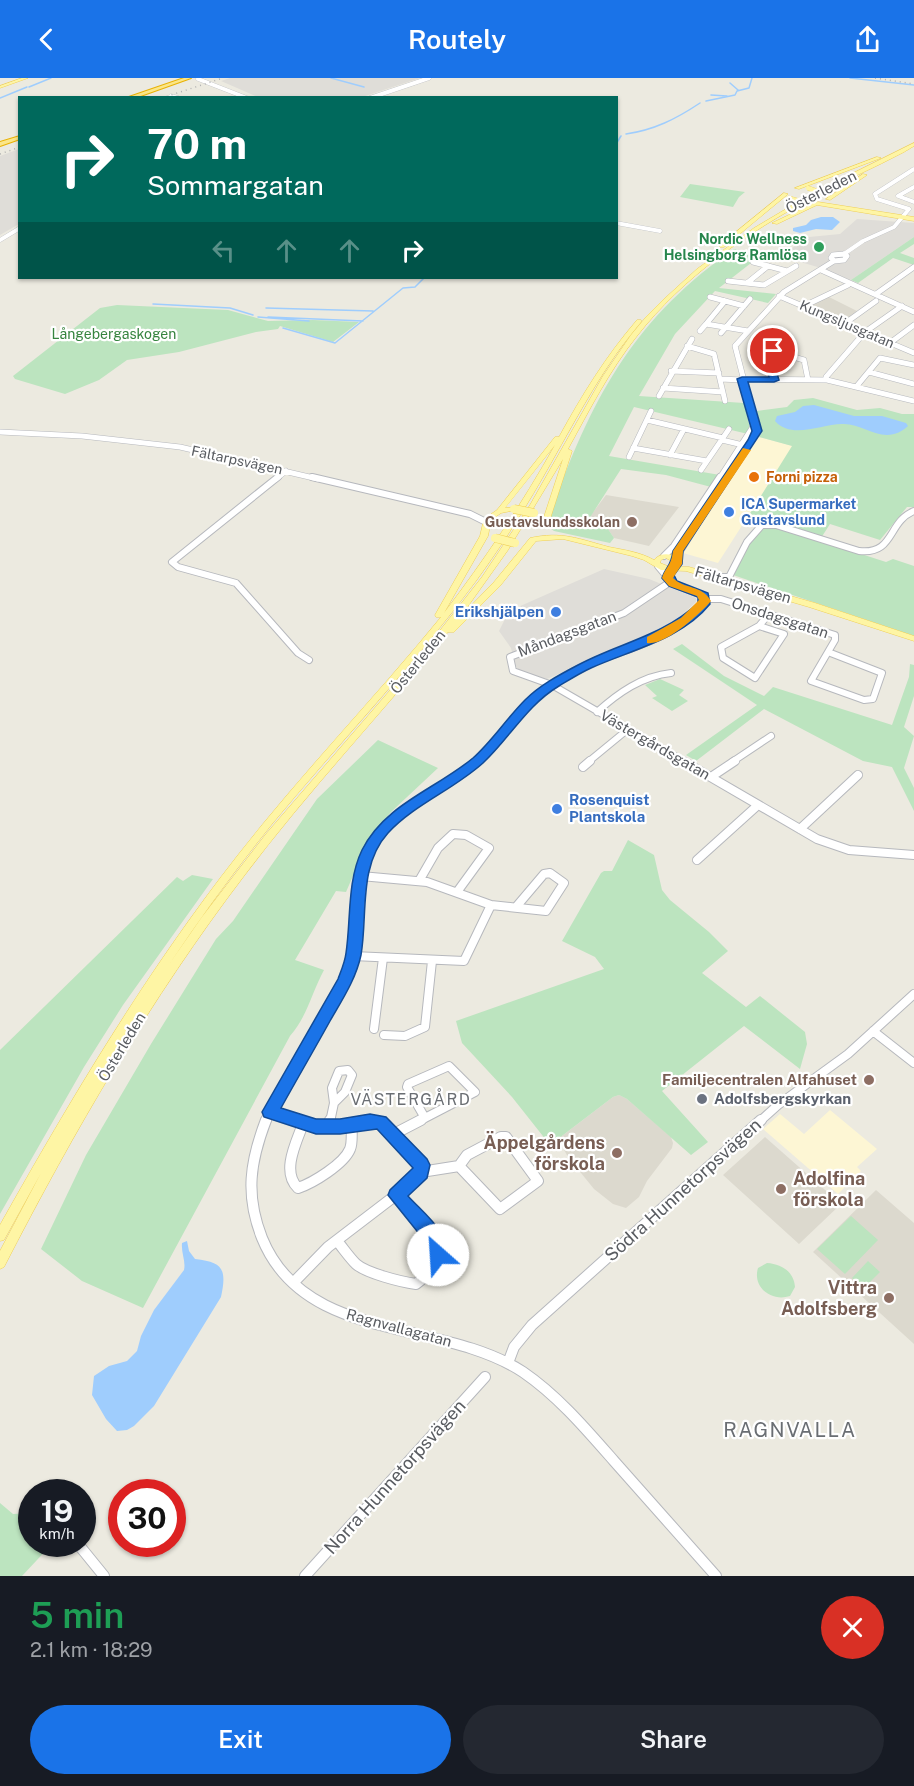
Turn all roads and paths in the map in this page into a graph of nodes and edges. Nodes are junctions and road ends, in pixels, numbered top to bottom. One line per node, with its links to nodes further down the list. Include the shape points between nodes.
1 (26, 78): 5 (main road)
2 (189, 78): 6 (highway)
3 (198, 78): 7 (highway); 8 (street)
4 (429, 78): 9 (street)
5 (0, 87)
6 (134, 96)
7 (142, 96)
8 (242, 96)
9 (376, 96)
10 (18, 137): 12 (highway)
11 (914, 140): 14 (main road, Österleden)
12 (0, 143)
13 (914, 144): 14 (main road, Österleden)
14 (891, 155): 17 (main road); 19 (main road); 30 (main road, Österleden, via 791,203); 31 (main road, Österleden, via 797,204)
15 (913, 171): 23 (street, via 875,195 883,202)
16 (914, 187): 20 (street, via 898,196)
17 (797, 188): 18 (main road); 19 (main road, bridge, via 819,190)
18 (787, 196): 21 (main road, bridge); 30 (main road, via 765,209)
19 (828, 198): 21 (main road); 22 (main road)
20 (914, 202)
21 (817, 204): 22 (main road); 31 (main road)
22 (838, 205): 24 (main road)
23 (911, 210): 24 (street)
24 (903, 218): 25 (main road); 36 (street, via 893,228 844,254 845,259)
25 (914, 219)
26 (618, 223): 28 (street)
27 (18, 229): 29 (street)
28 (660, 231)
29 (0, 240)
30 (722, 246): 87 (main road, Österleden, via 687,273 633,328 596,378)
31 (731, 247): 90 (main road, Österleden, via 653,313 611,368)
32 (753, 261): 33 (street)
33 (768, 266): 37 (street); 42 (street)
34 (796, 266): 37 (street)
35 (914, 267): 38 (street)
36 (821, 270): 40 (street); 46 (street)
37 (786, 272): 40 (street); 43 (street)
38 (907, 273): 39 (street); 46 (street)
39 (914, 275)
40 (805, 279): 47 (street)
41 (728, 281): 42 (street)
42 (747, 283): 43 (street)
43 (764, 285): 45 (street)
44 (848, 285): 53 (street)
45 (759, 292)
46 (876, 294): 54 (street)
47 (779, 296): 53 (street, Kungsljusgatan); 61 (street)
48 (710, 297): 50 (street)
49 (750, 299): 52 (street)
50 (725, 301): 52 (street); 56 (street)
51 (876, 301): 57 (street)
52 (744, 306): 59 (street)
53 (804, 306): 57 (street, Kungsljusgatan)
54 (902, 306): 55 (street); 62 (street)
55 (914, 312)
56 (706, 324): 59 (street); 60 (street)
57 (844, 324): 62 (street, Kungsljusgatan)
58 (914, 325): 63 (street)
59 (727, 326): 61 (street); 64 (street)
60 (700, 331)
61 (747, 332): 74 (street, via 734,349)
62 (865, 332): 67 (street, Kungsljusgatan); 77 (street)
63 (904, 332): 65 (street); 67 (street)
64 (721, 333)
65 (914, 336)
66 (692, 339): 68 (street)
67 (890, 343): 69 (street, Kungsljusgatan)
68 (687, 346): 71 (street); 73 (street, via 714,354)
69 (914, 353)
70 (914, 365): 72 (street, via 882,357)
71 (671, 371): 73 (street); 80 (street)
72 (869, 372): 78 (street); 79 (street)
73 (719, 376): 74 (street); 81 (street)
74 (742, 380): 75 (street); 93 (street, via 757,431)
75 (774, 380): 76 (street); 76 (street, via 767,356 773,351 804,360)
76 (808, 380): 77 (street)
77 (827, 380): 79 (street)
78 (914, 384)
79 (856, 387): 84 (street)
80 (663, 388): 81 (street); 82 (street)
81 (723, 392): 83 (street)
82 (659, 396)
83 (725, 400)
84 (914, 401)
85 (651, 411): 86 (street)
86 (647, 420): 88 (street); 94 (street)
87 (571, 422): 101 (main road); 120 (main road, Österleden, via 497,547)
88 (684, 429): 92 (street); 95 (street)
89 (729, 429): 92 (street)
90 (576, 430): 104 (main road); 118 (main road, Österleden, via 489,573)
91 (0, 432): 99 (street, Fältarpsvägen, via 165,445)
92 (723, 439): 93 (street); 97 (street)
93 (745, 446): 106 (street); 107 (street)
94 (633, 448): 95 (street); 96 (street)
95 (670, 455): 97 (street)
96 (629, 457)
97 (707, 461): 98 (street)
98 (701, 470)
99 (286, 471): 102 (street, Fältarpsvägen); 119 (street, via 172,562 236,583 298,653)
100 (914, 511): 110 (street, via 905,515 882,549 873,553 776,525 762,525 747,542)
101 (496, 512): 102 (street, Fältarpsvägen); 103 (main road); 104 (main road, bridge, via 514,509 534,513)
102 (470, 514): 103 (street, Fältarpsvägen)
103 (486, 526): 105 (main road, bridge, via 495,538 516,543); 120 (main road, via 442,611)
104 (545, 527): 105 (main road); 107 (main road)
105 (535, 539): 107 (main road, via 558,536); 118 (main road, via 497,584)
106 (676, 560): 107 (main road, Fältarpsvägen); 108 (main road); 110 (main road, Fältarpsvägen)
107 (660, 561): 108 (main road, Fältarpsvägen); 111 (street)
108 (671, 569): 109 (main road, Fältarpsvägen); 111 (street)
109 (716, 577): 110 (street); 113 (main road, Fältarpsvägen)
110 (729, 577): 113 (main road, Fältarpsvägen)
111 (669, 580): 112 (street); 122 (street, Måndagsgatan, via 624,612 511,656 515,672)
112 (706, 599): 114 (street, Onsdagsgatan, via 721,599); 122 (street, Ragnvallagatan, via 697,611 665,633 584,666)
113 (812, 605): 116 (main road, Fältarpsvägen)
114 (770, 614): 115 (street); 117 (street, Onsdagsgatan, via 835,635)
115 (759, 626): 115 (street, via 721,647 723,658 755,678 784,634)
116 (914, 639)
117 (828, 652): 117 (street, Onsdagsgatan, via 812,681 861,699 873,699 882,673)
118 (423, 657): 158 (main road, Österleden, via 284,818 164,979 71,1132)
119 (309, 660)
120 (403, 668): 156 (main road, Österleden, via 242,857 153,979 95,1070)
121 (671, 674): 123 (street, via 661,674 624,690)
122 (552, 685): 123 (street, Västergårdsgatan); 133 (street, Ragnvallagatan, via 530,702 478,760 392,820 368,852)
123 (597, 712): 124 (street, Västergårdsgatan)
124 (627, 730): 126 (street); 128 (street, Västergårdsgatan)
125 (771, 736): 128 (street)
126 (583, 766)
127 (858, 775): 130 (street)
128 (711, 777): 129 (street, Västergårdsgatan)
129 (758, 805): 130 (street, Västergårdsgatan); 132 (street)
130 (800, 829): 131 (street, Västergårdsgatan, via 843,849)
131 (914, 855)
132 (697, 860)
133 (361, 876): 134 (street); 138 (street, Ragnvallagatan)
134 (419, 880): 135 (street); 135 (street, via 450,836 461,833 489,848)
135 (457, 892): 136 (street)
136 (491, 905): 137 (street); 140 (street, via 464,961)
137 (516, 907): 137 (street, via 538,913 546,911 564,883 550,873 543,874)
138 (353, 956): 139 (street); 147 (street, Ragnvallagatan, via 341,989)
139 (383, 958): 140 (street); 142 (street)
140 (432, 961): 144 (street, via 425,1027 405,1036)
141 (914, 994): 143 (street, Södra Hunnetorpsvägen)
142 (374, 1029)
143 (873, 1031): 145 (street); 160 (street, Södra Hunnetorpsvägen, via 778,1105 532,1324 514,1347)
144 (384, 1035)
145 (914, 1063)
146 (334, 1102): 151 (street)
147 (270, 1112): 149 (street); 159 (street, Ragnvallagatan, via 258,1136 250,1168 250,1203 260,1238)
148 (425, 1118): 148 (street, via 408,1084 449,1066 475,1092); 152 (street)
149 (303, 1124): 150 (street, via 289,1178 297,1188 344,1157 351,1143); 151 (street)
150 (352, 1125): 151 (street); 152 (street, via 377,1121)
151 (329, 1127)
152 (394, 1134): 154 (street, via 420,1162)
153 (459, 1166): 153 (street, via 500,1209 538,1178 506,1137 467,1155); 154 (street)
154 (421, 1172): 155 (street)
155 (396, 1195): 157 (street); 157 (street, via 438,1243 438,1255 423,1279 416,1284 408,1283 367,1270)
156 (0, 1236)
157 (337, 1240): 159 (street)
158 (0, 1263)
159 (293, 1283): 160 (street, Ragnvallagatan, via 338,1312 471,1348)
160 (508, 1363): 165 (street, Ragnvallagatan, via 565,1407)
161 (485, 1377): 164 (street, Norra Hunnetorpsvägen)
162 (89, 1557): 163 (street)
163 (104, 1576)
164 (305, 1576)
165 (716, 1576)

